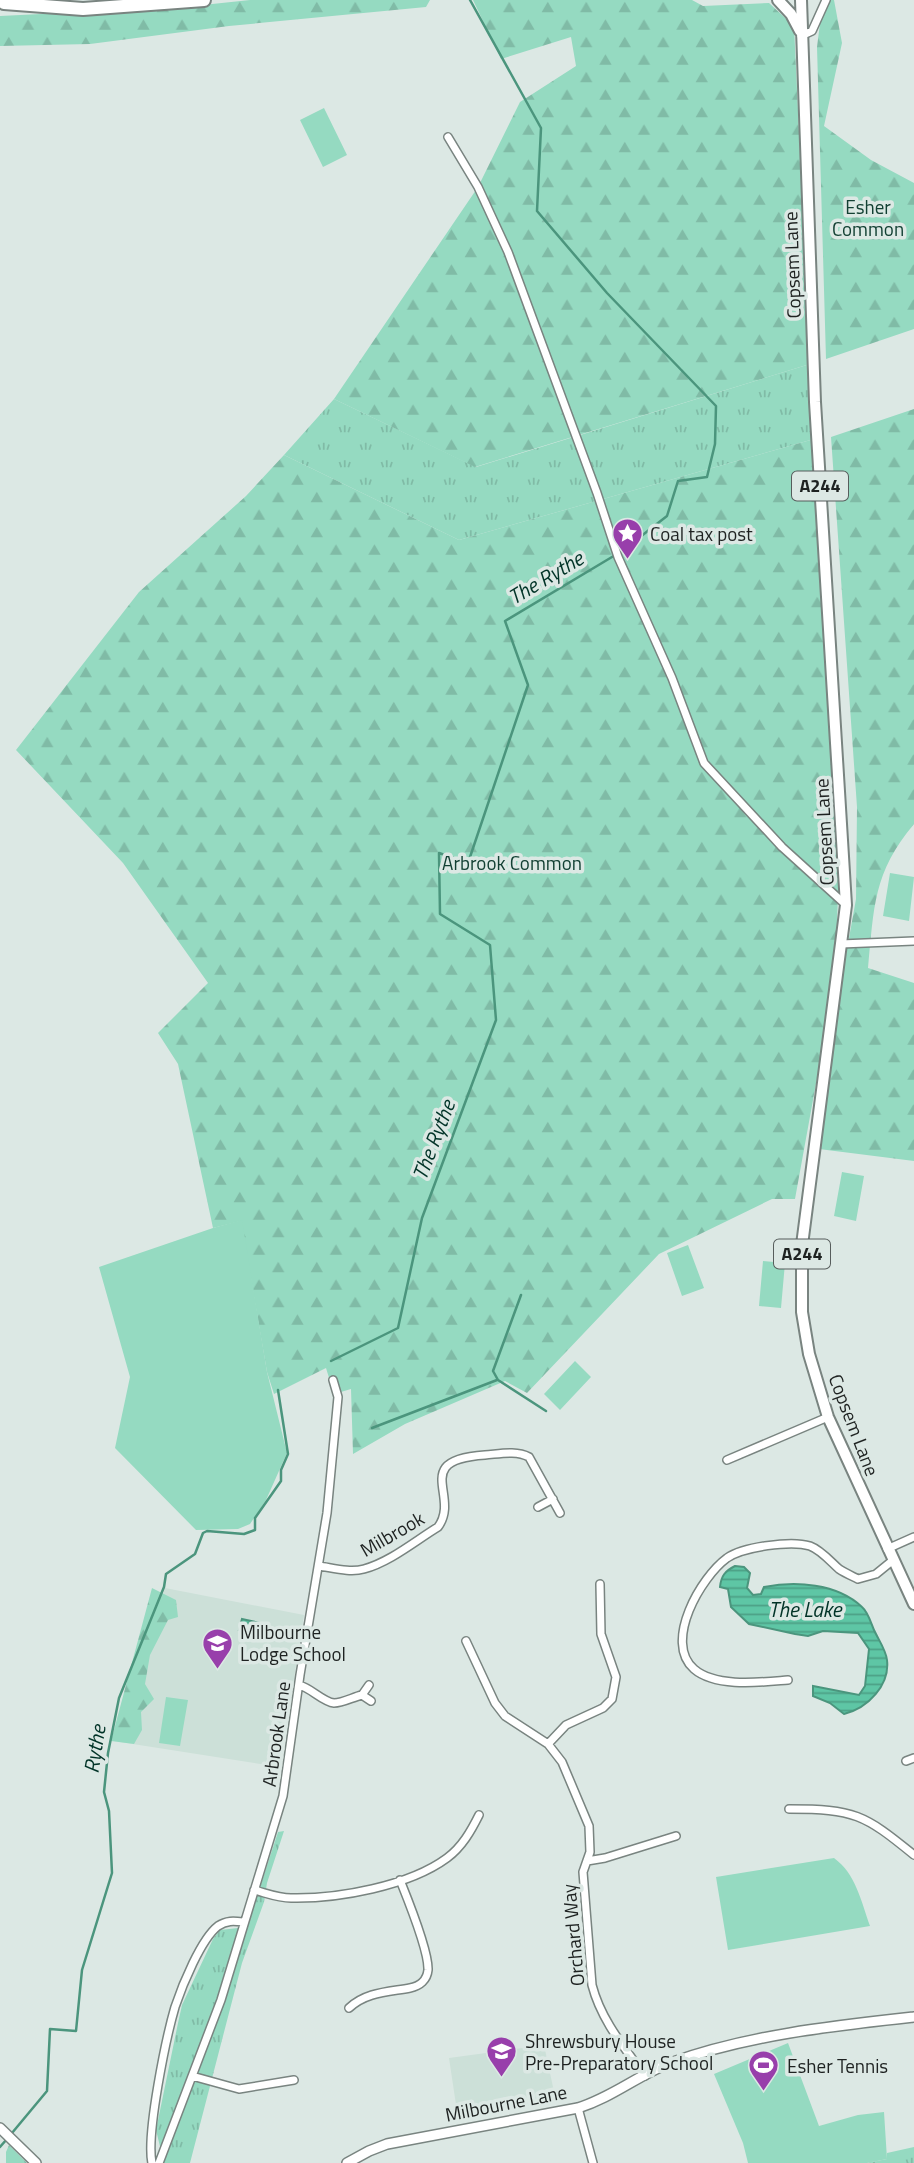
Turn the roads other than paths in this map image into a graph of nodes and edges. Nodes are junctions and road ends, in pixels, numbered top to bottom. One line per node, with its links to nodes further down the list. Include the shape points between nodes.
1 (42, 0): 6 (highway)
2 (204, 0): 6 (highway, via 83,9)
3 (778, 0): 7 (main road)
4 (801, 0): 7 (main road, Copsem Lane / A244)
5 (826, 0): 7 (street, via 812,31)
6 (2, 3)
7 (801, 35): 9 (main road, Copsem Lane / A244, via 816,415)
8 (448, 136): 9 (street, via 508,252 616,552 704,763 782,847)
9 (846, 905): 11 (main road, Copsem Lane / A244)
10 (914, 941): 11 (street)
11 (841, 944): 13 (main road, Copsem Lane / A244, via 802,1250 802,1312)
12 (333, 1380): 21 (street, Arbrook Lane, via 338,1397 337,1428)
13 (828, 1417): 14 (street); 19 (main road, Copsem Lane / A244)
14 (727, 1460)
15 (553, 1499): 16 (street); 17 (street, Milbrook); 21 (street, Milbrook, via 523,1454 461,1457 448,1466 442,1478 444,1512 438,1527 364,1569)
16 (538, 1507)
17 (560, 1513)
18 (914, 1537): 19 (street)
19 (887, 1549): 20 (main road, Copsem Lane / A244)
20 (892, 1561): 23 (main road, Copsem Lane / A244); 25 (street, via 876,1574 858,1580 810,1546 751,1548 727,1558 705,1581 688,1612 683,1635 683,1654 694,1669 729,1681)
21 (318, 1566): 26 (street, Arbrook Lane)
22 (600, 1584): 30 (street, via 601,1634 616,1677 612,1699 566,1725)
23 (914, 1604)
24 (466, 1641): 30 (street, via 505,1716)
25 (788, 1680)
26 (299, 1685): 28 (street, via 335,1703); 37 (street, Arbrook Lane, via 283,1796)
27 (369, 1685): 28 (street)
28 (362, 1695): 29 (street)
29 (371, 1701)
30 (548, 1744): 35 (street, Orchard Way, via 562,1762 586,1816 590,1837)
31 (789, 1809): 34 (street, via 850,1813 876,1825)
32 (479, 1815): 36 (street, via 471,1832 448,1857)
33 (676, 1836): 35 (street, Orchard Way)
34 (914, 1855)
35 (587, 1861): 42 (street, Orchard Way, via 585,1904 596,2002)
36 (400, 1880): 37 (street, via 321,1896 289,1898); 39 (street, via 428,1972 414,1987 359,1999)
37 (254, 1890): 38 (street, Arbrook Lane)
38 (244, 1922): 41 (street, Arbrook Lane); 47 (street, via 225,1922 208,1936 175,2007 151,2138)
39 (349, 2008)
40 (914, 2017): 42 (street, Milbourne Lane, via 803,2030 693,2056)
41 (192, 2076): 43 (street, via 239,2089); 48 (street, Arbrook Lane)
42 (645, 2076): 44 (street, Milbourne Lane)
43 (294, 2080)
44 (578, 2108): 49 (street, Milbourne Lane, via 391,2143); 50 (street)
45 (2, 2129): 46 (street)
46 (36, 2163)
47 (152, 2163)
48 (159, 2163)
49 (347, 2163)
50 (593, 2163)

